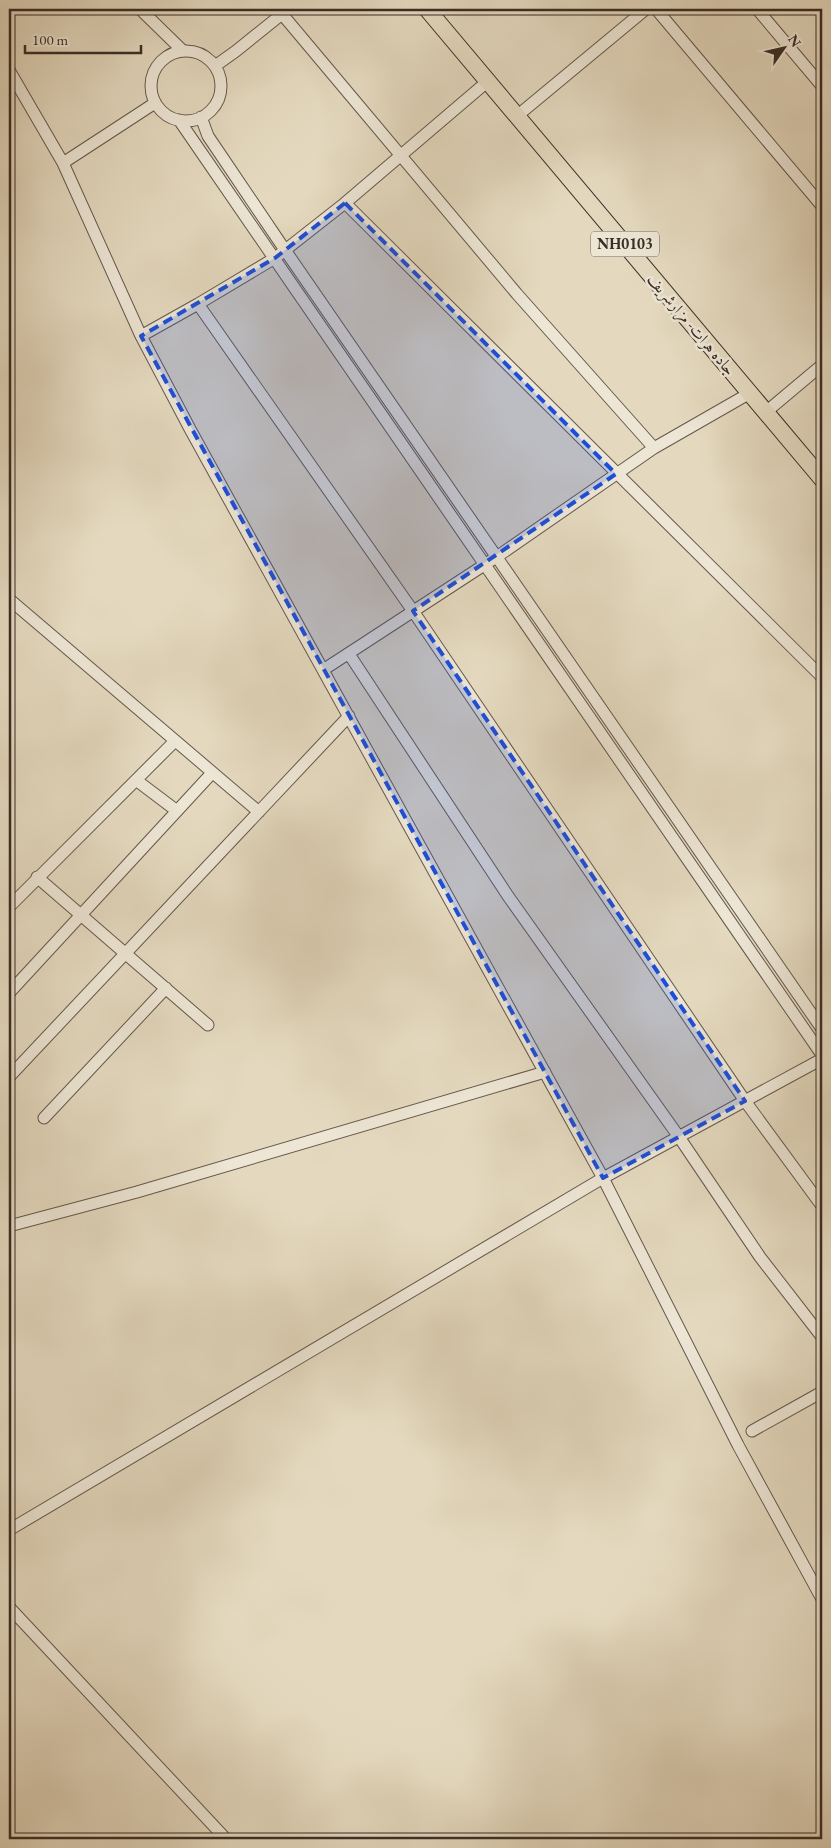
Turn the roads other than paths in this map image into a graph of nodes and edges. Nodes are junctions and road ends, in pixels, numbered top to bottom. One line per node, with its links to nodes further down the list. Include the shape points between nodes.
1 (140, 9): 7 (street)
2 (427, 9): 10 (highway, جاده هرات- مزارشریف / NH0103)
3 (646, 9): 13 (street)
4 (656, 9): 19 (street)
5 (757, 9): 11 (street)
6 (280, 11): 8 (street); 16 (street)
7 (182, 50): 8 (street, via 204,55); 12 (street, via 171,53 155,69 151,80)
8 (215, 66): 14 (street, via 222,83 220,94 216,105)
9 (9, 70): 17 (street)
10 (488, 81): 13 (highway, جاده هرات- مزارشریف / NH0103); 16 (street)
11 (822, 86)
12 (155, 103): 15 (street, via 163,113); 17 (street)
13 (517, 116): 25 (highway, جاده هرات- مزارشریف / NH0103)
14 (202, 117): 15 (street); 20 (street, via 208,136)
15 (179, 120): 21 (street)
16 (401, 155): 18 (street); 27 (street, via 517,294)
17 (63, 164): 23 (street)
18 (345, 203): 20 (street); 28 (street)
19 (822, 206)
20 (285, 250): 21 (street); 30 (street)
21 (275, 258): 22 (street); 31 (street)
22 (198, 304): 23 (street); 33 (street)
23 (141, 336): 35 (street)
24 (822, 365): 26 (street)
25 (750, 393): 26 (highway, جاده هرات- مزارشریف / NH0103); 27 (street)
26 (766, 412): 29 (highway, جاده هرات- مزارشریف / NH0103)
27 (654, 448): 28 (street)
28 (616, 474): 30 (street); 36 (street)
29 (822, 479)
30 (498, 556): 31 (street); 50 (street)
31 (484, 565): 33 (street); 51 (street)
32 (9, 599): 38 (street)
33 (413, 611): 34 (street); 54 (street)
34 (349, 654): 35 (street); 56 (street, via 508,896)
35 (323, 670): 37 (street)
36 (822, 677)
37 (349, 716): 42 (street); 52 (street)
38 (175, 741): 39 (street); 40 (street)
39 (212, 773): 41 (street); 42 (street)
40 (136, 780): 41 (street); 43 (street)
41 (177, 811): 45 (street)
42 (259, 812): 46 (street)
43 (37, 877): 44 (street); 45 (street)
44 (9, 907)
45 (81, 914): 46 (street); 48 (street)
46 (126, 953): 47 (street); 53 (street)
47 (166, 988): 49 (street); 55 (street)
48 (9, 993)
49 (208, 1025)
50 (822, 1028)
51 (822, 1057): 54 (street)
52 (545, 1072): 57 (street); 59 (street, via 137,1192)
53 (9, 1077)
54 (745, 1101): 56 (street); 58 (street)
55 (44, 1118)
56 (679, 1137): 57 (street); 60 (street, via 760,1257)
57 (603, 1178): 63 (street); 64 (street, via 738,1445)
58 (822, 1206)
59 (9, 1226)
60 (822, 1337)
61 (822, 1392): 62 (street)
62 (752, 1431)
63 (9, 1530)
64 (822, 1599)
65 (9, 1607): 66 (street)
66 (226, 1839)

